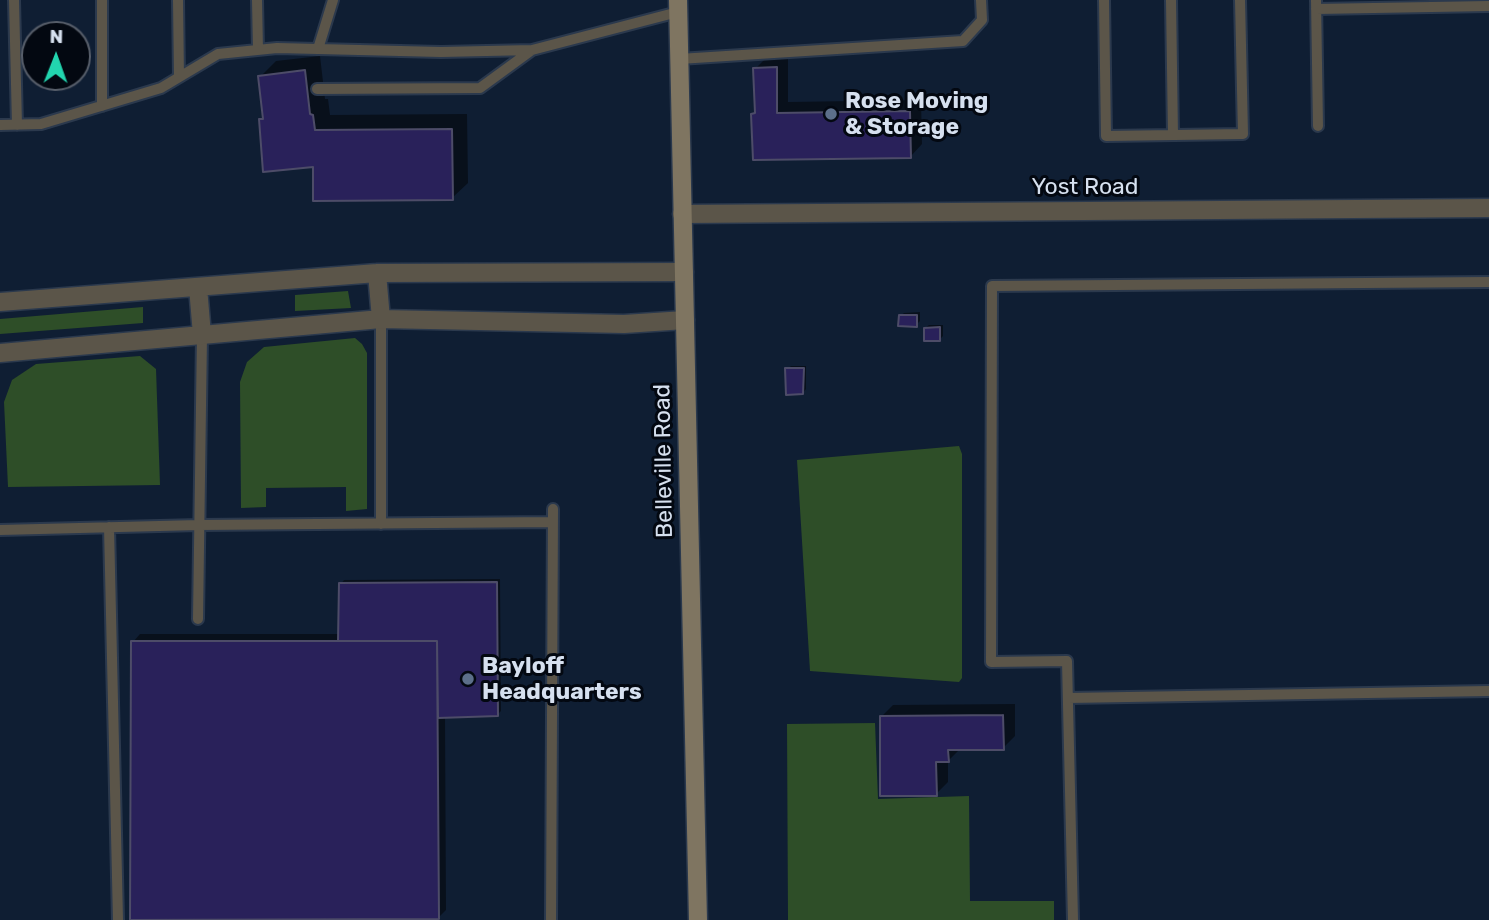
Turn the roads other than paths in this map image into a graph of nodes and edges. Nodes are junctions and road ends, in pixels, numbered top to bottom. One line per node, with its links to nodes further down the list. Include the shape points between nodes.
1 (14, 0): 21 (lane)
2 (102, 0): 19 (lane)
3 (178, 0): 17 (lane)
4 (257, 0): 14 (lane)
5 (333, 0): 13 (lane)
6 (981, 0): 16 (lane, via 982,20 963,41)
7 (1104, 0): 23 (lane, via 1106,136)
8 (1171, 0): 23 (lane)
9 (1240, 0): 23 (lane, via 1243,134)
10 (1316, 4): 12 (lane); 22 (lane)
11 (678, 6): 15 (lane); 16 (main road, Belleville Road)
12 (1489, 6)
13 (318, 48): 14 (lane); 15 (lane)
14 (258, 50): 17 (lane, via 218,54)
15 (532, 50): 18 (lane, via 480,88)
16 (679, 60): 25 (main road, Belleville Road)
17 (180, 77): 19 (lane, via 162,88)
18 (317, 89)
19 (102, 106): 21 (lane, via 41,124)
20 (0, 125): 21 (lane)
21 (17, 125)
22 (1318, 126)
23 (1173, 135)
24 (1489, 208): 25 (street, Yost Road)
25 (682, 214): 26 (main road, Belleville Road)
26 (684, 272): 27 (street); 32 (main road, Belleville Road)
27 (377, 273): 29 (street); 31 (street)
28 (1489, 282): 43 (lane, via 992,286 991,662 1068,661)
29 (198, 287): 30 (street); 33 (street)
30 (0, 302)
31 (381, 319): 32 (street, via 624,324); 33 (street); 37 (lane)
32 (685, 320): 46 (main road, Belleville Road)
33 (202, 335): 34 (street); 38 (lane)
34 (0, 353)
35 (553, 509): 36 (lane)
36 (553, 522): 37 (lane); 45 (lane)
37 (381, 524): 38 (lane)
38 (200, 525): 39 (lane); 41 (lane)
39 (109, 527): 40 (lane); 44 (lane)
40 (0, 530)
41 (198, 619)
42 (1489, 691): 43 (lane)
43 (1068, 698): 47 (lane)
44 (118, 920)
45 (551, 920)
46 (698, 920)
47 (1073, 920)

